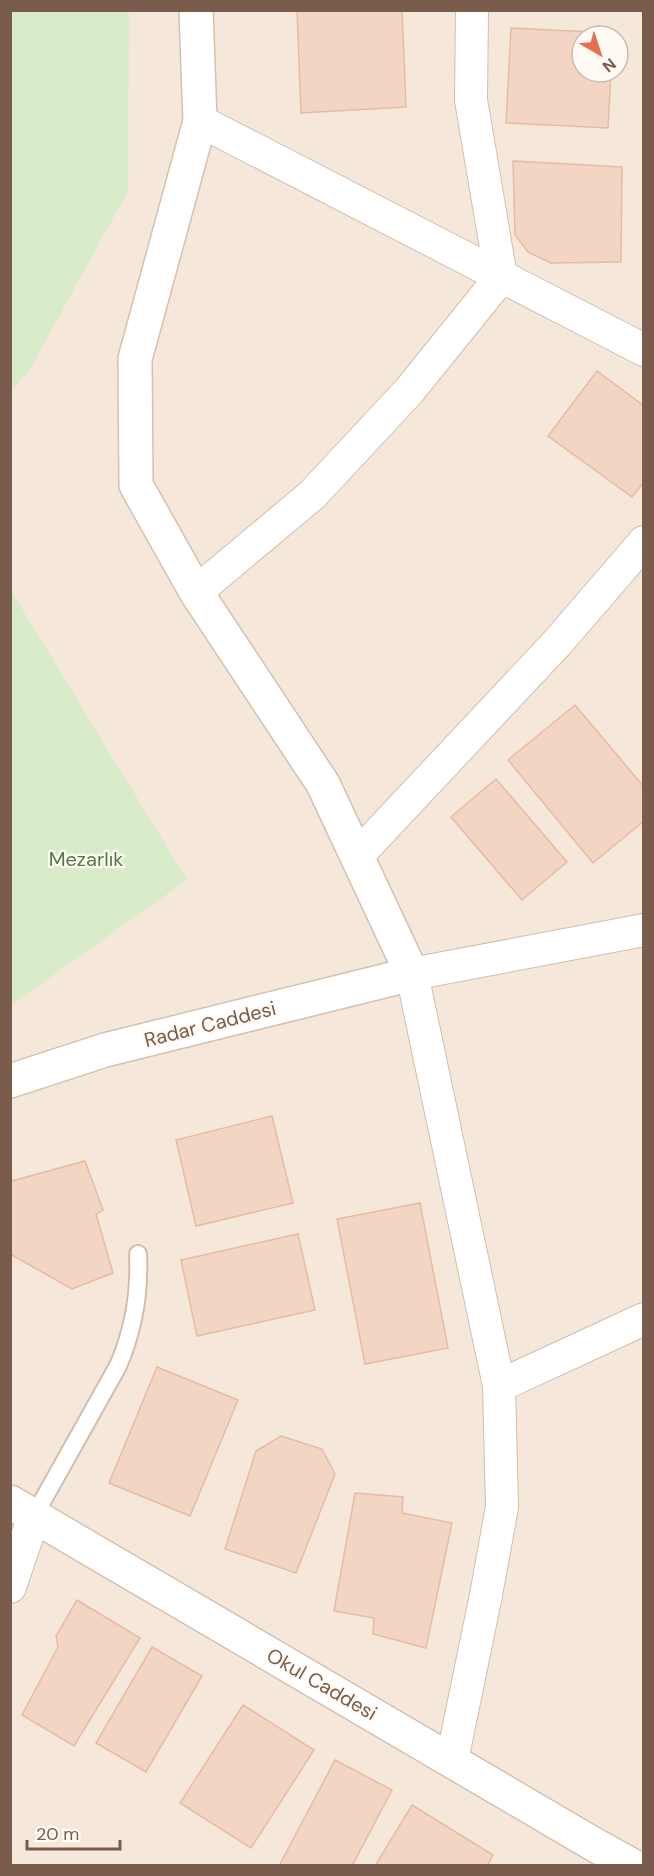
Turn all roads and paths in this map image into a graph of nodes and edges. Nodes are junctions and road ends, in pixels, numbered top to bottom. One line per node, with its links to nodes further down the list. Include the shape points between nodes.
1 (196, 10): 3 (street)
2 (472, 10): 4 (street, via 471,100)
3 (200, 121): 4 (street); 7 (street, via 135,359 136,485)
4 (501, 278): 5 (street); 7 (street, via 409,391 312,495)
5 (644, 350)
6 (644, 542): 8 (street, via 558,642)
7 (196, 592): 8 (street, via 323,784)
8 (357, 856): 10 (street)
9 (644, 930): 10 (street)
10 (412, 974): 11 (street, Radar Caddesi, via 105,1050); 14 (street)
11 (10, 1081)
12 (138, 1254): 15 (lane, via 137,1301 118,1366)
13 (644, 1319): 14 (street)
14 (499, 1386): 17 (street, via 502,1507)
15 (22, 1509): 16 (street); 17 (street, Okul Caddesi)
16 (10, 1587)
17 (452, 1760): 18 (street, Okul Caddesi)
18 (587, 1855): 19 (street, Okul Caddesi)
19 (633, 1866)

